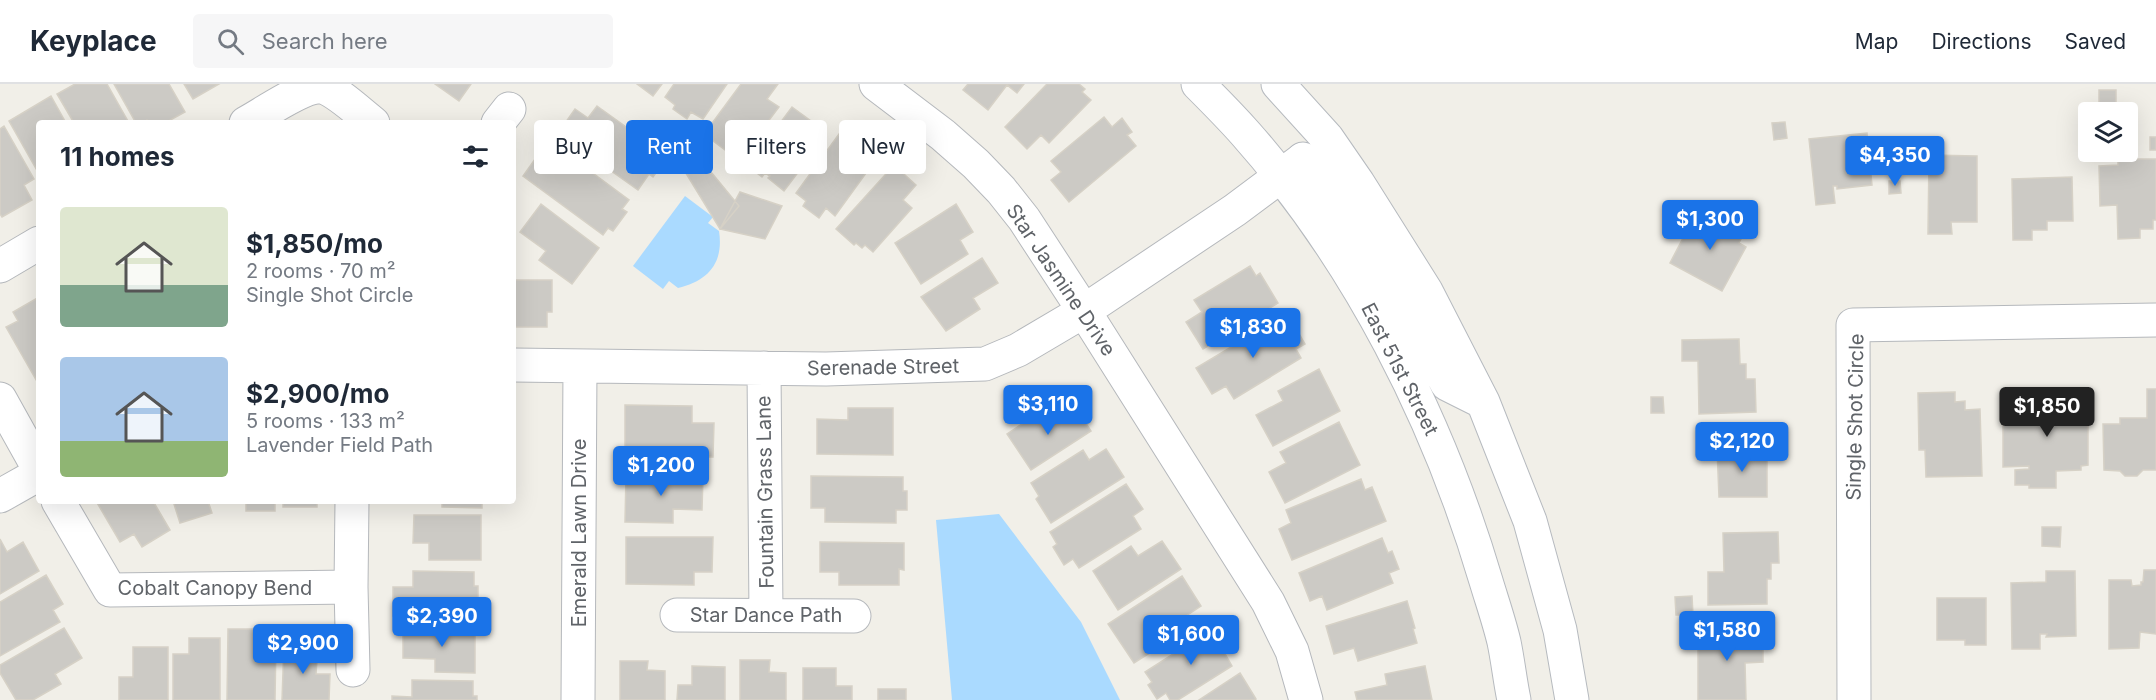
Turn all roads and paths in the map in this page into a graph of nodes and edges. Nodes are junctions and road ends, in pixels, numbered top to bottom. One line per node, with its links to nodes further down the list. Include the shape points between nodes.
1 (876, 84): 10 (street, Star Jasmine Drive, via 943,135 1001,190)
2 (1198, 84): 7 (street, East 51st Street, via 1246,133)
3 (1278, 84): 6 (street)
4 (251, 120): 5 (street, via 307,88 318,86)
5 (369, 120)
6 (1327, 138): 7 (street, Serenade Street); 16 (street, via 1426,291)
7 (1292, 168): 10 (street, Serenade Street); 16 (street, via 1352,223 1397,292 1447,384); 29 (street, East 51st Street, via 1315,222 1374,314 1434,435 1476,548 1504,642)
8 (36, 245): 9 (street)
9 (0, 266)
10 (1084, 311): 14 (street, Serenade Street, via 1018,350 985,364); 28 (street, Star Jasmine Drive, via 1268,602 1292,651)
11 (2156, 320): 31 (street, Single Shot Circle, via 1853,325)
12 (516, 365): 13 (street, Serenade Street)
13 (580, 367): 14 (street, Serenade Street); 27 (street, Emerald Lawn Drive)
14 (764, 368): 24 (street, Fountain Grass Lane)
15 (0, 399): 17 (street)
16 (1483, 402): 30 (street, via 1530,521 1560,630)
17 (36, 464)
18 (36, 476): 19 (street)
19 (0, 496)
20 (60, 504): 22 (street, Cobalt Canopy Bend, via 110,590)
21 (352, 504): 22 (street)
22 (351, 586): 26 (street)
23 (677, 615): 24 (street, Star Dance Path)
24 (766, 615): 25 (street, Star Dance Path)
25 (854, 616)
26 (353, 670)
27 (578, 700)
28 (1306, 700)
29 (1514, 700)
30 (1572, 700)
31 (1854, 700)

